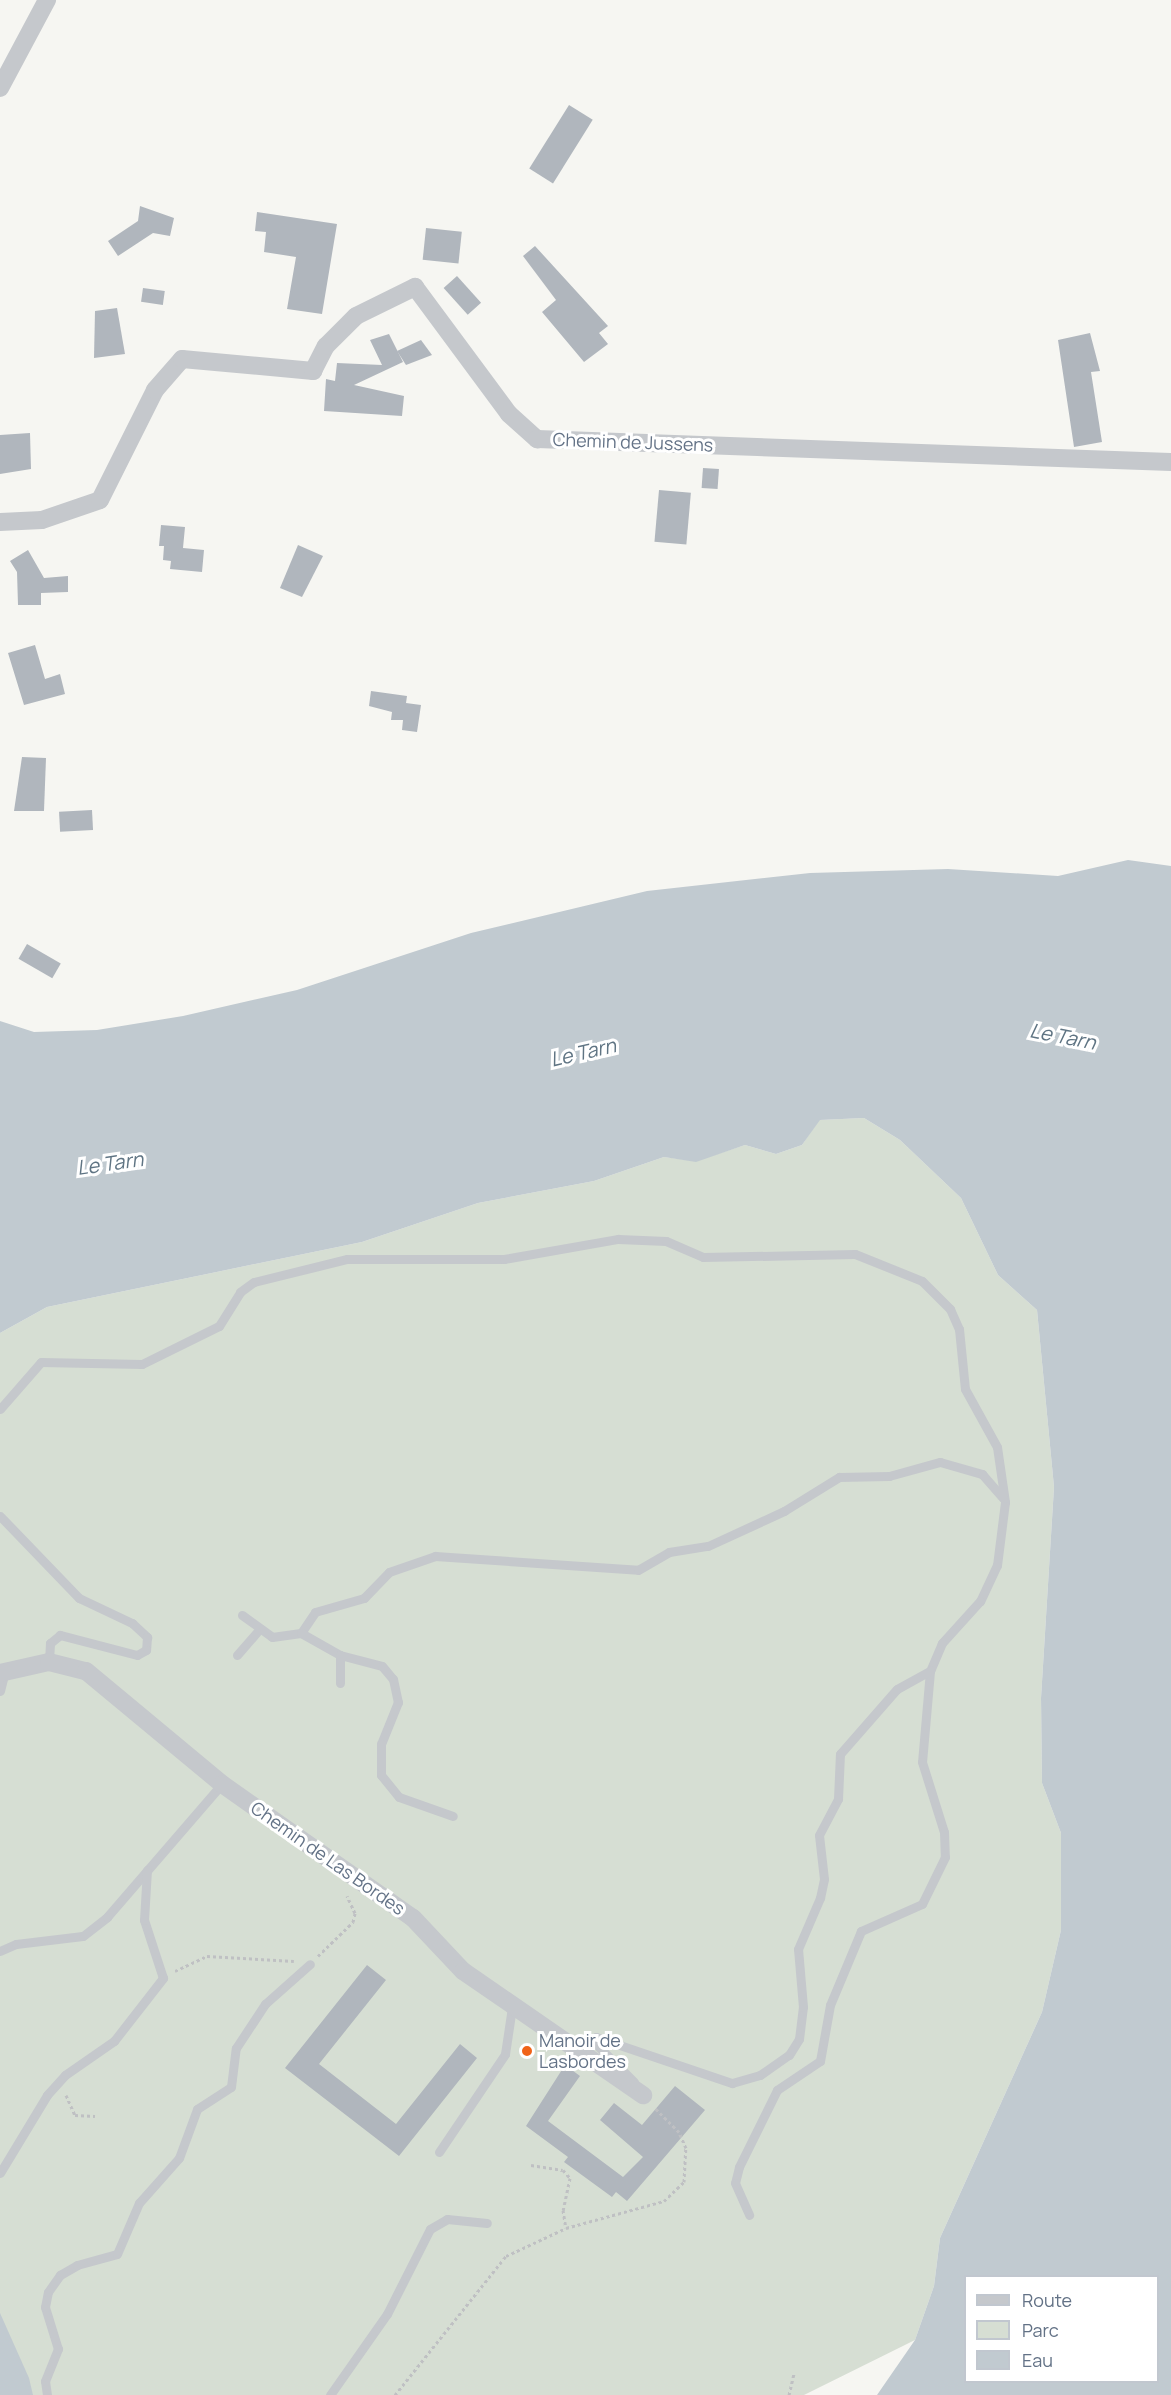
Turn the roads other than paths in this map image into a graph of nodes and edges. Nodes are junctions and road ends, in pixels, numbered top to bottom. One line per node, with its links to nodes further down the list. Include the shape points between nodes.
1 (46, 0): 2 (street)
2 (0, 88)
3 (1171, 462): 4 (street, Chemin de Jussens, via 537,439 509,414 414,287 356,316 326,346 313,371 182,360 155,390 100,500 42,520)
4 (0, 522)
5 (0, 1410): 6 (lane, via 16,1385 41,1362 142,1364 219,1326 240,1292 254,1282 347,1258 504,1259 618,1239 666,1242 703,1257 855,1254 922,1281 950,1309 959,1329 965,1389 997,1447)
6 (1005, 1502): 10 (lane, via 982,1473 949,1463 923,1464 889,1476 839,1477 801,1503 708,1546 669,1552 626,1572 435,1556 416,1559 389,1572 364,1598 315,1612); 14 (lane, via 997,1565 980,1601 942,1643)
7 (0, 1516): 13 (lane, via 79,1598 132,1623 147,1637 146,1650 137,1655 60,1635 50,1643)
8 (242, 1615): 9 (lane)
9 (257, 1632): 10 (lane, via 272,1637); 11 (lane)
10 (301, 1633): 12 (lane)
11 (237, 1655)
12 (340, 1655): 16 (lane); 19 (lane, via 382,1666 397,1690 397,1710 381,1744 387,1785 414,1804)
13 (49, 1662): 15 (street, Chemin de Las Bordes); 18 (street, Chemin de Las Bordes, via 86,1671)
14 (930, 1671): 24 (lane, via 897,1689 840,1754 838,1799 819,1835 822,1889 798,1949 803,2007 799,2039 789,2055 760,2075 732,2083 596,2037 593,2041 623,2066); 27 (lane, via 922,1762 944,1832 945,1857 922,1904 861,1931 830,2005 820,2061 777,2090 739,2167 735,2183)
15 (2, 1672): 17 (lane)
16 (340, 1683)
17 (0, 1691)
18 (222, 1784): 20 (lane); 23 (street, Chemin de Las Bordes, via 413,1918 463,1971)
19 (453, 1816)
20 (147, 1870): 21 (lane, via 107,1917 83,1936 16,1944); 26 (lane, via 144,1920 163,1978 114,2041 65,2075)
21 (0, 1951)
22 (310, 1964): 29 (lane, via 265,2004 237,2048 231,2086 197,2109 179,2158 140,2203 117,2254 77,2265 60,2275 48,2292 45,2307 58,2349 45,2381)
23 (510, 1999): 24 (street, Chemin de Las Bordes); 25 (lane, via 514,2019 505,2054)
24 (643, 2094)
25 (439, 2152)
26 (0, 2173)
27 (749, 2215)
28 (487, 2223): 30 (lane, via 447,2219 430,2229 387,2314)
29 (47, 2395)
30 (330, 2395)

